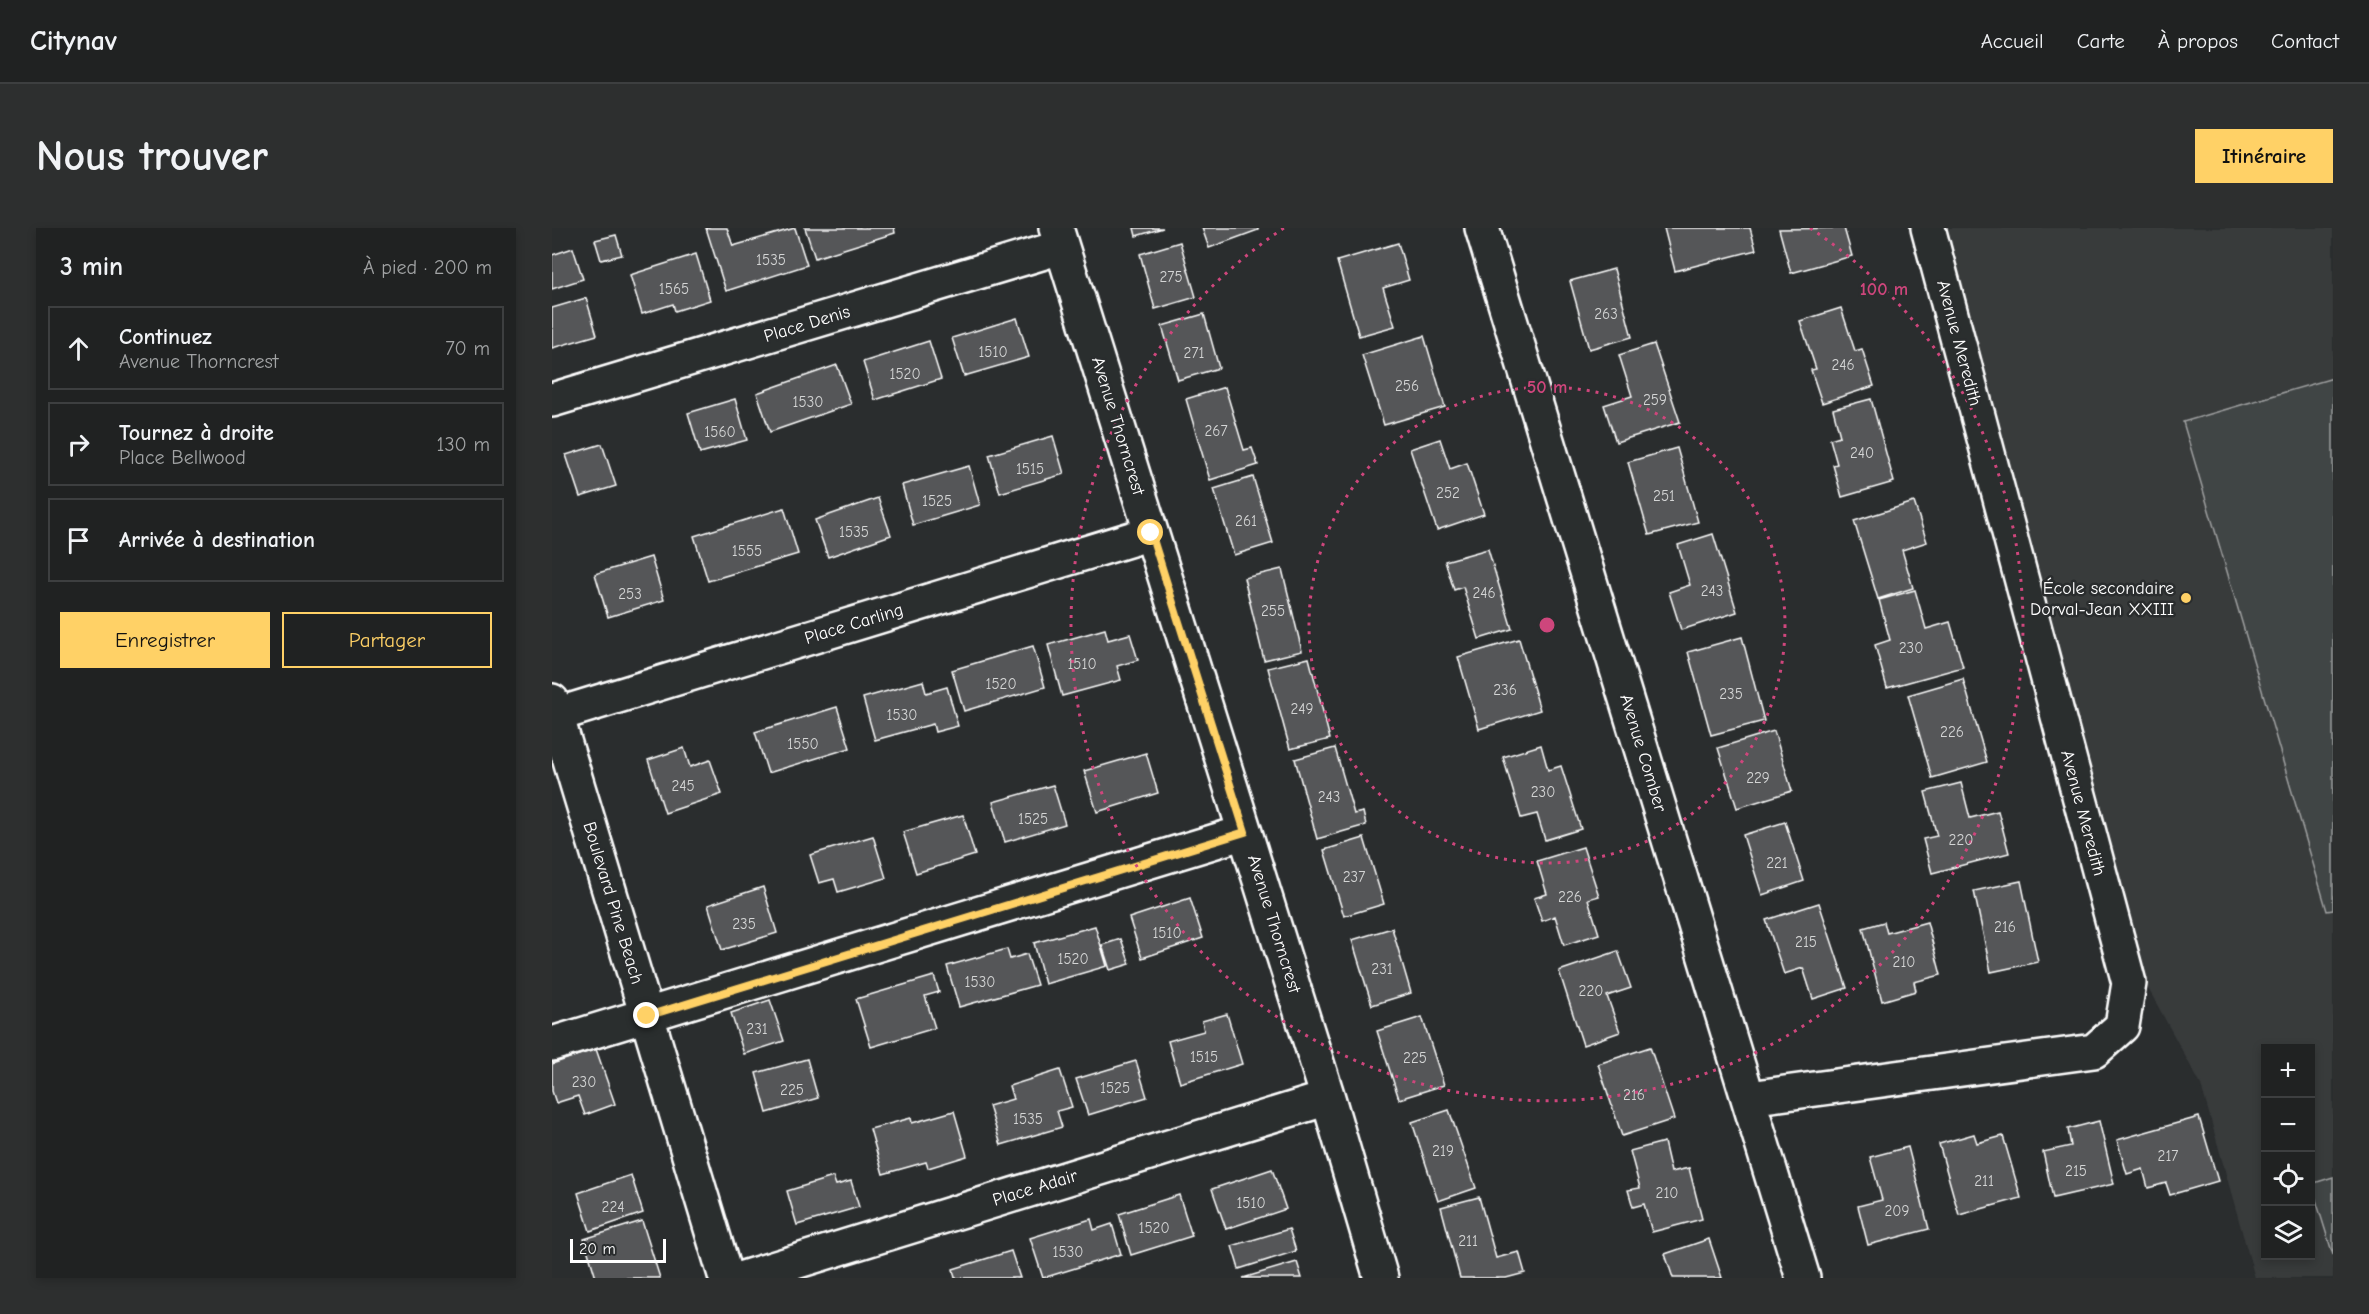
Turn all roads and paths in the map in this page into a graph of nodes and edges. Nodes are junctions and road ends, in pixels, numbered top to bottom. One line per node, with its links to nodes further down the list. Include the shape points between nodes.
1 (1482, 228): 11 (street, Avenue Comber)
2 (1928, 228): 11 (street, Avenue Meredith, via 2129,984 2122,1026 2094,1051)
3 (1059, 237): 4 (street, Place Denis); 5 (street, Avenue Thorncrest)
4 (552, 400)
5 (1151, 533): 6 (street, Place Carling); 7 (street, Avenue Thorncrest)
6 (554, 708): 8 (street, Boulevard Pine Beach)
7 (1245, 832): 8 (street); 10 (street, Avenue Thorncrest)
8 (647, 1016): 9 (street); 12 (street, Boulevard Pine Beach)
9 (552, 1044)
10 (1328, 1098): 13 (street, Place Adair); 14 (street, Avenue Thorncrest)
11 (1749, 1098): 15 (street, Avenue Comber)
12 (726, 1278)
13 (742, 1278)
14 (1381, 1278)
15 (1803, 1278)

